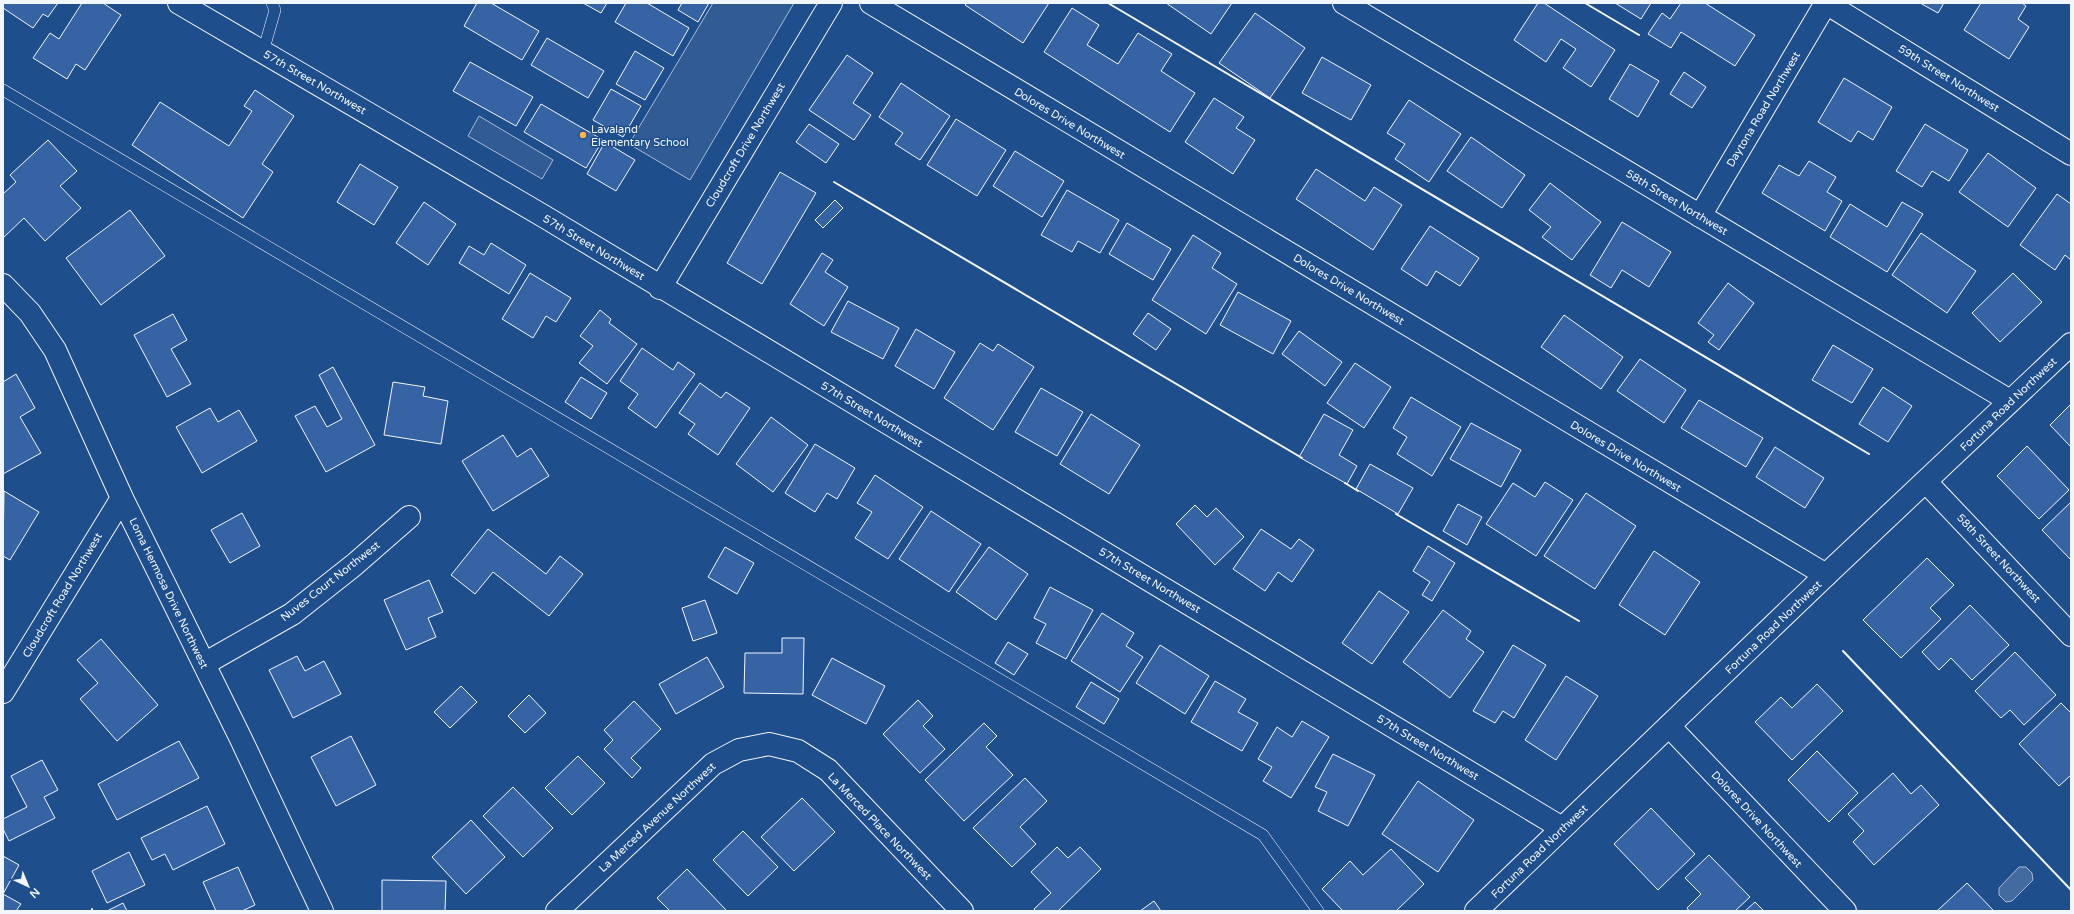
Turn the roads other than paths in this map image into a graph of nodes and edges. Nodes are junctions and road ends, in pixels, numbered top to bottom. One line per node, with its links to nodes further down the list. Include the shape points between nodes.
1 (179, 3): 7 (street, 57th Street Northwest)
2 (272, 3): 7 (lane, via 275,10)
3 (831, 3): 12 (street, Cloudcroft Drive Northwest)
4 (871, 3): 18 (street, Dolores Drive Northwest)
5 (1344, 3): 10 (street, 58th Street Northwest)
6 (1826, 3): 9 (street, 59th Street Northwest); 10 (street, Daytona Road Northwest)
7 (263, 52): 12 (street, 57th Street Northwest, via 545,217)
8 (3, 90): 28 (lane, via 1263,835)
9 (2071, 154)
10 (1700, 216): 14 (street, 58th Street Northwest)
11 (3, 285): 16 (street, Loma Hermosa Drive Northwest, via 30,313 55,350)
12 (660, 288): 24 (street, 57th Street Northwest)
13 (2071, 344): 14 (street, Fortuna Road Northwest)
14 (2010, 401): 15 (street, Fortuna Road Northwest)
15 (1926, 482): 18 (street, Fortuna Road Northwest); 19 (street, 58th Street Northwest)
16 (122, 498): 20 (street, Loma Hermosa Drive Northwest); 21 (street, Cloudcroft Road Northwest)
17 (409, 517): 20 (street, Nuves Court Northwest, via 292,614)
18 (1826, 575): 22 (street, Fortuna Road Northwest)
19 (2071, 635)
20 (204, 664): 25 (street, Loma Hermosa Drive Northwest)
21 (3, 692)
22 (1669, 726): 24 (street, Fortuna Road Northwest); 30 (street, Dolores Drive Northwest)
23 (769, 744): 26 (street, La Merced Avenue Northwest, via 739,750 712,764); 27 (street, La Merced Place Northwest, via 798,751 828,770)
24 (1562, 828): 29 (street, Fortuna Road Northwest)
25 (322, 911)
26 (557, 911)
27 (962, 911)
28 (1318, 911)
29 (1476, 911)
30 (1844, 911)

